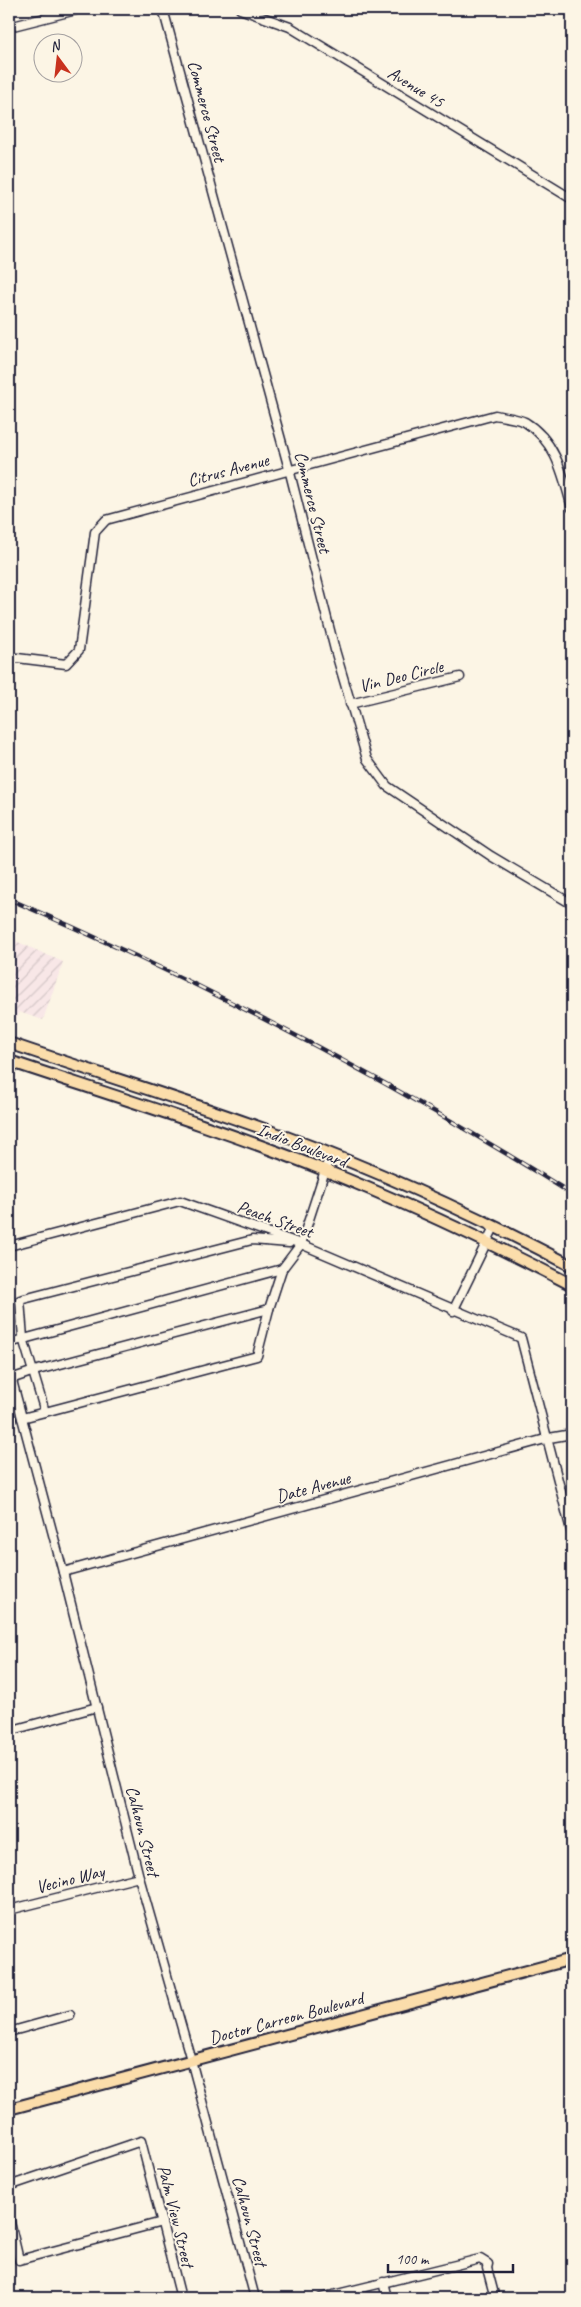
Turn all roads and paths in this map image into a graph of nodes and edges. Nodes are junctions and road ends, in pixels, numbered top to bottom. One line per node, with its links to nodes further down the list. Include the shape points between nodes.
1 (80, 9): 4 (street)
2 (163, 9): 6 (street, Commerce Street)
3 (240, 9): 5 (street, Avenue 45, via 290,27)
4 (9, 27)
5 (572, 199)
6 (289, 469): 7 (street, Citrus Avenue, via 494,415 524,422 547,443 561,465); 8 (street, Citrus Avenue, via 106,520 95,532 79,650 66,664); 10 (street, Commerce Street)
7 (572, 508)
8 (9, 657)
9 (460, 677): 10 (street, Vin Deo Circle)
10 (350, 704): 11 (street, Commerce Street, via 367,759 387,786 491,856)
11 (572, 904)
12 (9, 1045): 14 (main road, Indio Boulevard, via 254,1125)
13 (9, 1061): 15 (main road, Indio Boulevard)
14 (330, 1155): 15 (street); 16 (main road, Indio Boulevard)
15 (325, 1170): 17 (main road, Indio Boulevard); 18 (street)
16 (494, 1228): 17 (street); 20 (main road, Indio Boulevard)
17 (487, 1242): 22 (main road, Indio Boulevard); 24 (street)
18 (301, 1244): 19 (street, Peach Street, via 180,1201); 21 (street); 24 (street, Peach Street); 25 (street, via 252,1240 20,1300)
19 (9, 1246)
20 (572, 1266)
21 (282, 1269): 23 (street); 25 (street)
22 (572, 1285)
23 (269, 1309): 28 (street); 30 (street, via 256,1356)
24 (453, 1311): 33 (street, Peach Street, via 521,1338)
25 (23, 1338): 26 (street); 28 (street)
26 (9, 1343)
27 (9, 1369): 29 (street, Calhoun Street)
28 (34, 1371): 29 (street); 30 (street)
29 (11, 1379): 31 (street, Calhoun Street)
30 (45, 1412): 31 (street)
31 (22, 1418): 35 (street, Calhoun Street)
32 (572, 1434): 33 (street, Date Avenue)
33 (549, 1438): 34 (street); 35 (street, Date Avenue)
34 (572, 1534)
35 (63, 1572): 36 (street, Calhoun Street)
36 (96, 1707): 37 (street); 38 (street, Calhoun Street)
37 (9, 1731)
38 (139, 1877): 39 (street, Vecino Way); 43 (street, Calhoun Street)
39 (9, 1910)
40 (572, 1959): 43 (main road, Doctor Carreon Boulevard)
41 (70, 2015): 42 (street)
42 (9, 2032)
43 (191, 2060): 44 (main road, Doctor Carreon Boulevard); 50 (street, Calhoun Street)
44 (9, 2109)
45 (9, 2186): 47 (street, Palm View Street, via 141,2141)
46 (9, 2218): 47 (street, via 19,2260)
47 (162, 2222): 49 (street, Palm View Street)
48 (383, 2282): 51 (street); 52 (street); 53 (street, via 480,2259 488,2264)
49 (181, 2298)
50 (255, 2298)
51 (322, 2298)
52 (387, 2298)
53 (495, 2298)

